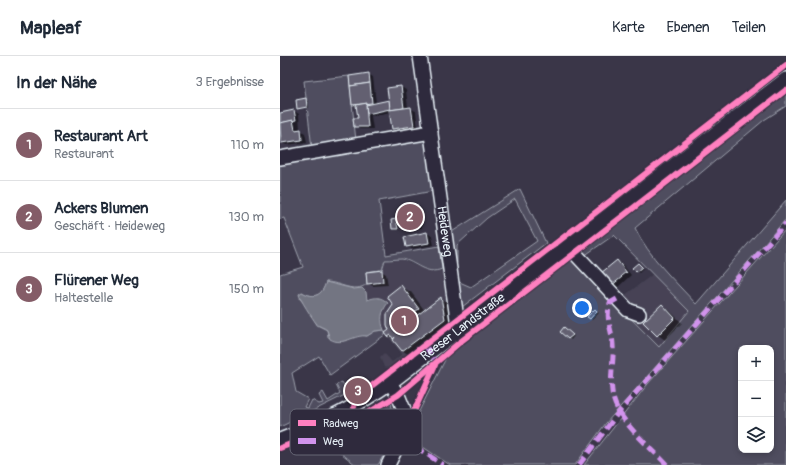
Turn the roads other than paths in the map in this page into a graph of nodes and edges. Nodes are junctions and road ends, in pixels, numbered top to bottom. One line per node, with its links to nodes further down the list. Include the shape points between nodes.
1 (420, 56): 3 (street, Heideweg)
2 (786, 79): 5 (street, Reeser Landstraße)
3 (430, 132): 4 (street); 7 (street, Heideweg, via 457,319)
4 (280, 158)
5 (569, 247): 6 (street, via 628,310); 7 (street, Reeser Landstraße)
6 (639, 314)
7 (461, 329): 8 (street, Reeser Landstraße)
8 (390, 383): 9 (street, Reeser Landstraße); 10 (street)
9 (350, 409)
10 (404, 409)
11 (290, 436): 12 (street, Reeser Landstraße)
12 (280, 440)
13 (393, 455): 14 (street)
14 (388, 465)

